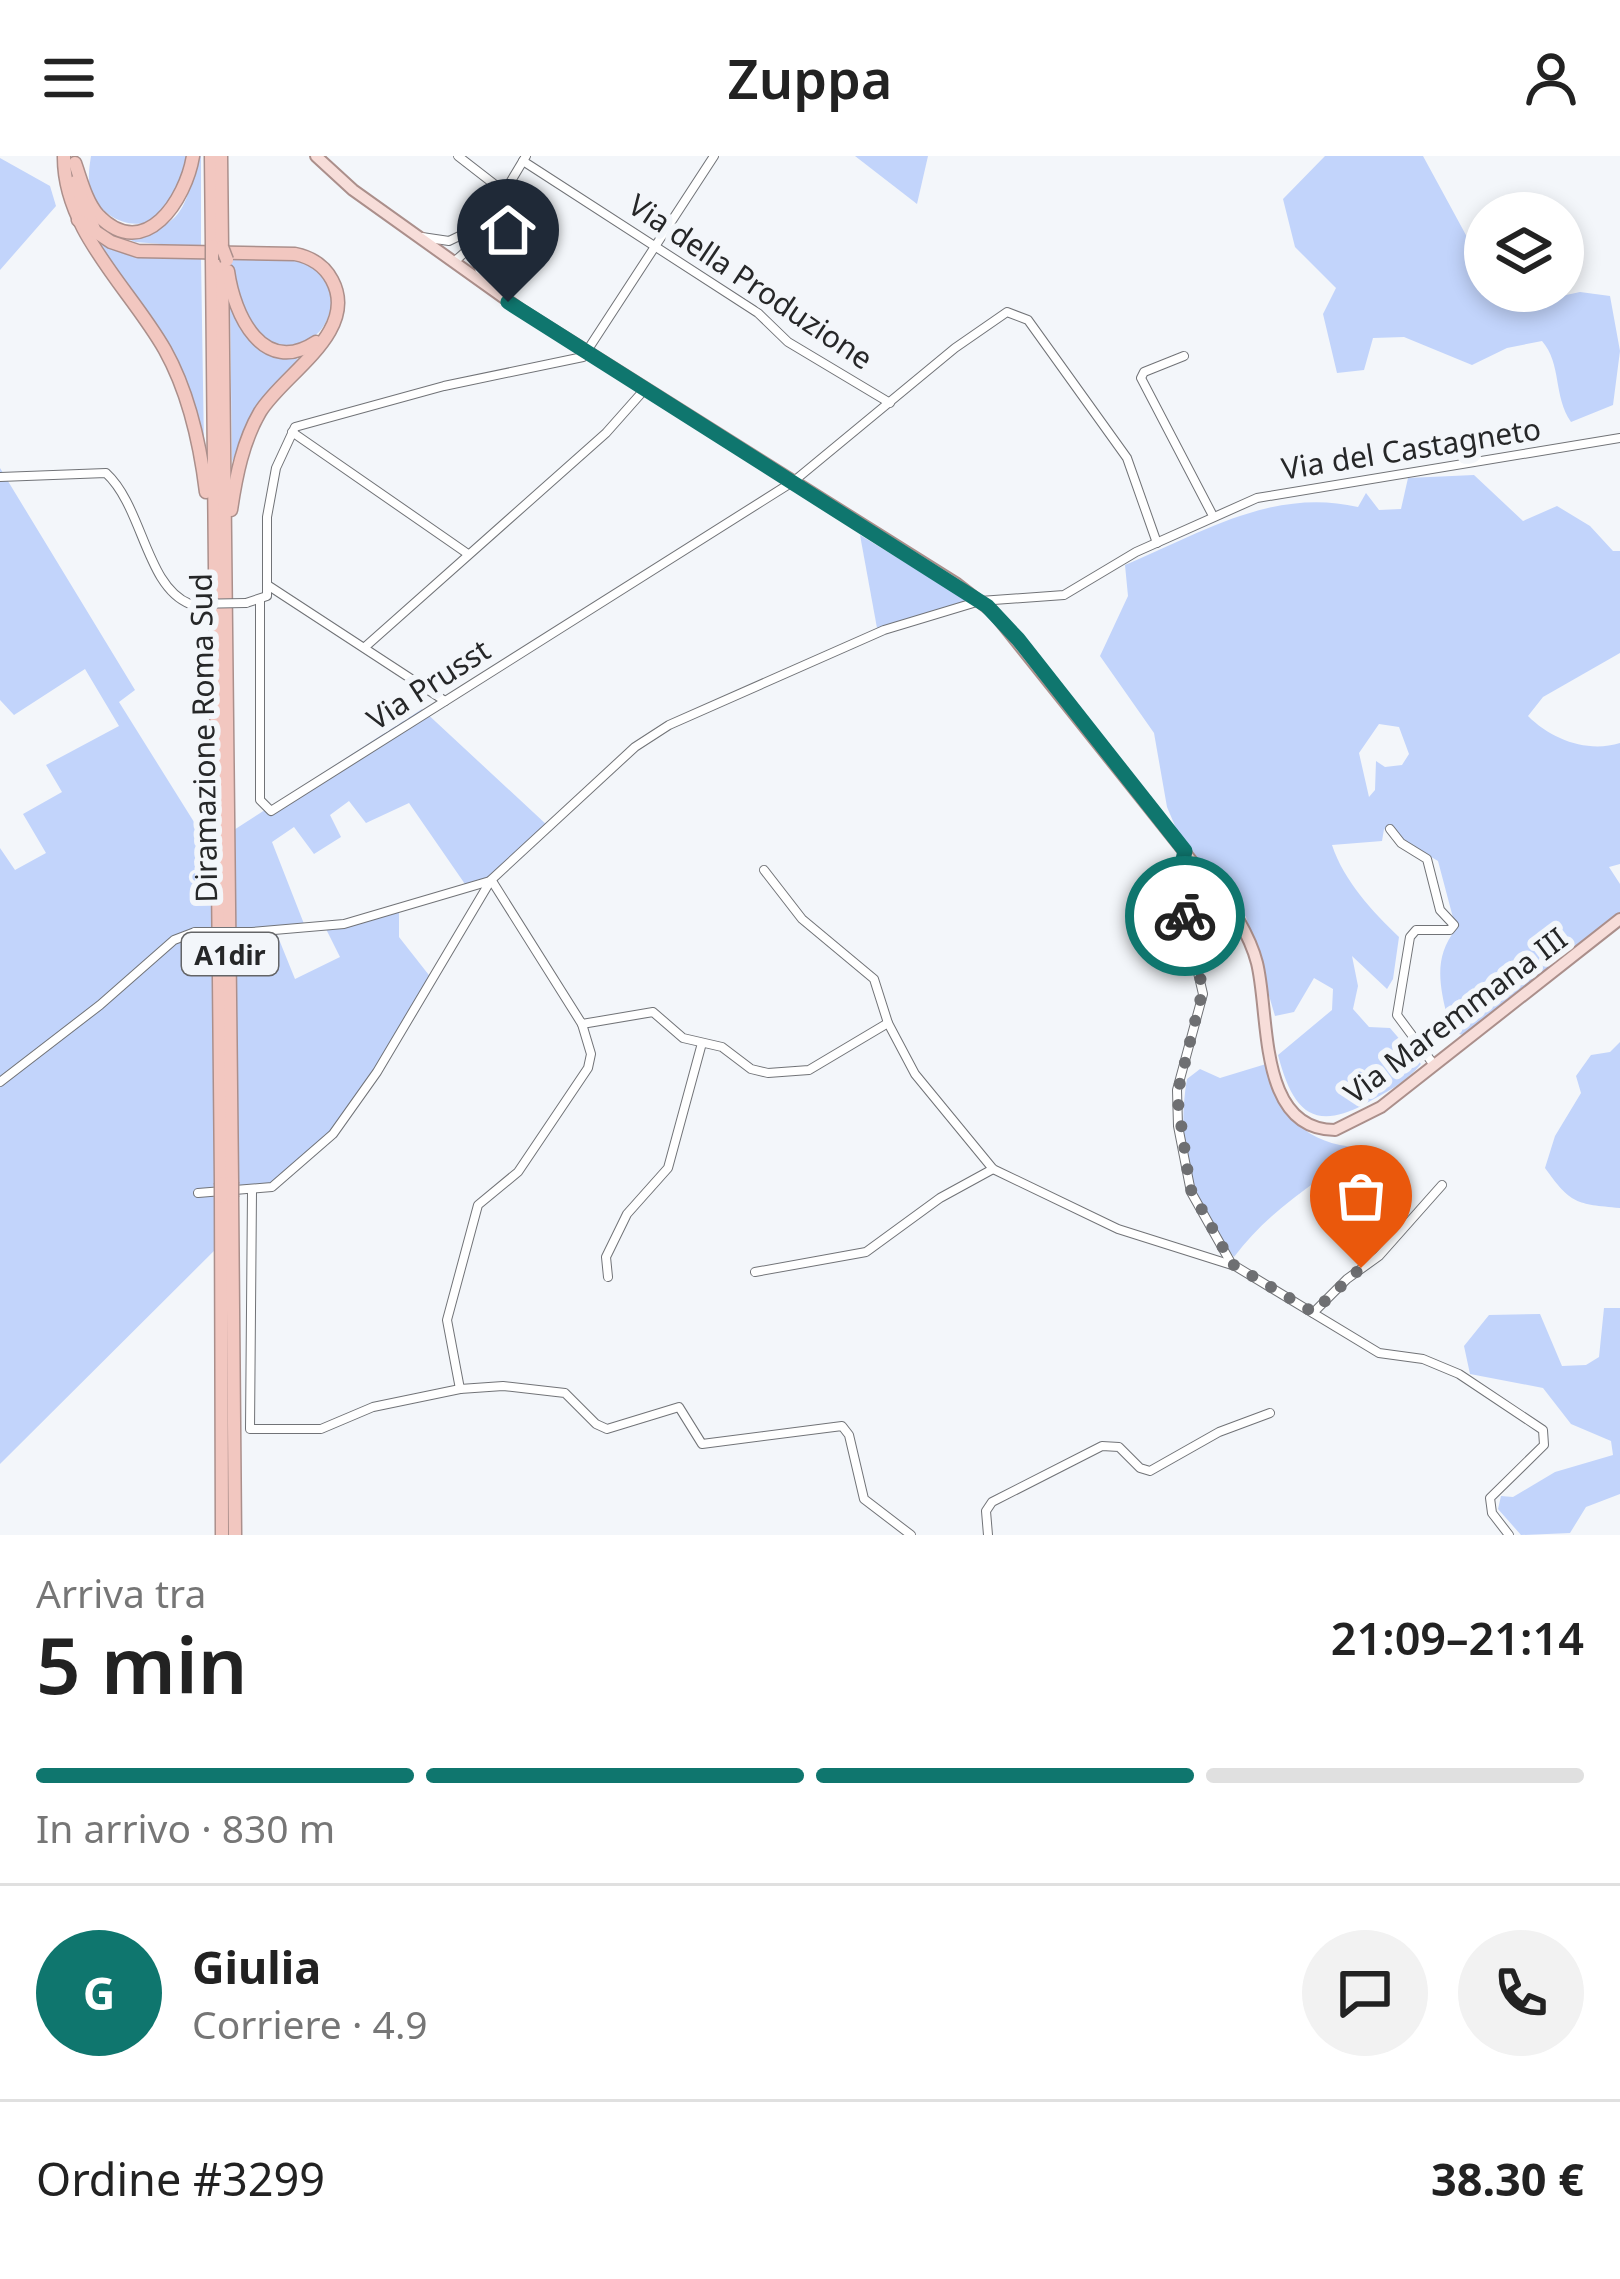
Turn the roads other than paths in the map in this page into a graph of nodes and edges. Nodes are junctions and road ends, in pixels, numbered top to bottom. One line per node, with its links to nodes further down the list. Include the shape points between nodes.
1 (193, 156): 7 (highway, via 179,203 134,230 97,213)
2 (211, 156): 17 (highway, Diramazione Roma Sud / A1dir)
3 (221, 156): 17 (highway, Diramazione Roma Sud / A1dir)
4 (316, 156): 13 (main road, Via Maremmana III)
5 (458, 156): 9 (street)
6 (713, 156): 15 (street)
7 (72, 158): 10 (highway, via 66,190); 12 (highway, via 79,202)
8 (524, 159): 9 (street); 15 (street, Via della Produzione)
9 (502, 191): 11 (street)
10 (78, 220): 12 (highway); 30 (highway, via 177,375)
11 (481, 225): 14 (street); 16 (street)
12 (94, 230): 20 (highway, via 148,253 307,257 335,286)
13 (418, 236): 14 (street); 18 (main road, Via Maremmana III)
14 (459, 239): 18 (street)
15 (654, 244): 21 (street); 24 (street, Via della Produzione, via 788,342)
16 (472, 247): 18 (street); 19 (street)
17 (219, 254): 20 (highway, via 236,309 260,343 298,351); 30 (highway, Diramazione Roma Sud / A1dir)
18 (454, 261): 19 (main road, Via Maremmana III)
19 (487, 286): 21 (main road, Via Maremmana III)
20 (330, 329): 30 (highway, via 254,423)
21 (588, 353): 23 (main road, Via Maremmana III); 25 (street, via 307,420)
22 (1184, 356): 29 (street, via 1141,378)
23 (645, 389): 28 (main road, Via Maremmana III); 32 (street, via 606,434)
24 (890, 403): 28 (street, Via Prusst); 31 (street, Via Prusst, via 1016,311 1126,458)
25 (292, 432): 32 (street); 33 (street, via 267,518)
26 (1620, 438): 29 (street, Via del Castagneto, via 1257,498)
27 (0, 477): 34 (street, bridge, via 106,473 175,597 190,604)
28 (794, 481): 35 (main road, Via Maremmana III); 37 (street, Via Prusst)
29 (1212, 514): 31 (street, Via del Castagneto)
30 (219, 532): 50 (highway, Diramazione Roma Sud / A1dir)
31 (1157, 543): 35 (street, Via del Castagneto, via 1064,595)
32 (468, 554): 36 (street)
33 (269, 586): 34 (street); 36 (street)
34 (260, 601): 37 (street, Via Prusst, via 266,810)
35 (980, 601): 39 (main road, Via Maremmana III); 41 (street, Via del Castagneto, via 844,645 654,734)
36 (365, 647): 37 (street)
37 (445, 701)
38 (1390, 829): 46 (street, via 1426,859 1439,910 1454,925 1410,937 1397,1015)
39 (1185, 851): 46 (main road, Via Maremmana III, via 1246,934 1273,1070 1300,1120 1322,1130 1344,1127); 53 (street, via 1179,887 1203,994 1178,1085 1178,1126 1192,1196)
40 (764, 870): 43 (street, via 802,919 874,979)
41 (491, 880): 44 (street); 47 (street, bridge, via 344,924 174,940); 51 (street, via 345,1120 280,1182)
42 (1620, 919): 46 (main road, Via Maremmana III)
43 (888, 1023): 45 (street, via 799,1072 754,1070); 48 (street, via 918,1078)
44 (582, 1024): 45 (street, via 650,1011); 57 (street, via 588,1068 518,1172 478,1205 447,1316)
45 (702, 1042): 55 (street, via 668,1168 627,1214 605,1260)
46 (1434, 1065)
47 (0, 1082)
48 (993, 1169): 53 (street, via 1118,1229); 54 (street, via 866,1252)
49 (1442, 1185): 56 (street, via 1377,1258)
50 (226, 1190): 59 (highway, Diramazione Roma Sud / A1dir); 60 (highway, Diramazione Roma Sud / A1dir)
51 (252, 1192): 52 (street); 57 (street, via 250,1429 325,1428 376,1406)
52 (198, 1193)
53 (1232, 1264): 56 (street)
54 (755, 1273)
55 (608, 1277)
56 (1313, 1312): 63 (street, via 1382,1354 1450,1370 1543,1430 1544,1445 1490,1498)
57 (460, 1389): 61 (street, via 566,1393 607,1429 679,1407 702,1444 842,1426 866,1502)
58 (1270, 1413): 62 (street, via 1150,1471 1119,1447 1102,1446 992,1502)
59 (223, 1535)
60 (235, 1535)
61 (910, 1535)
62 (988, 1535)
63 (1509, 1535)

